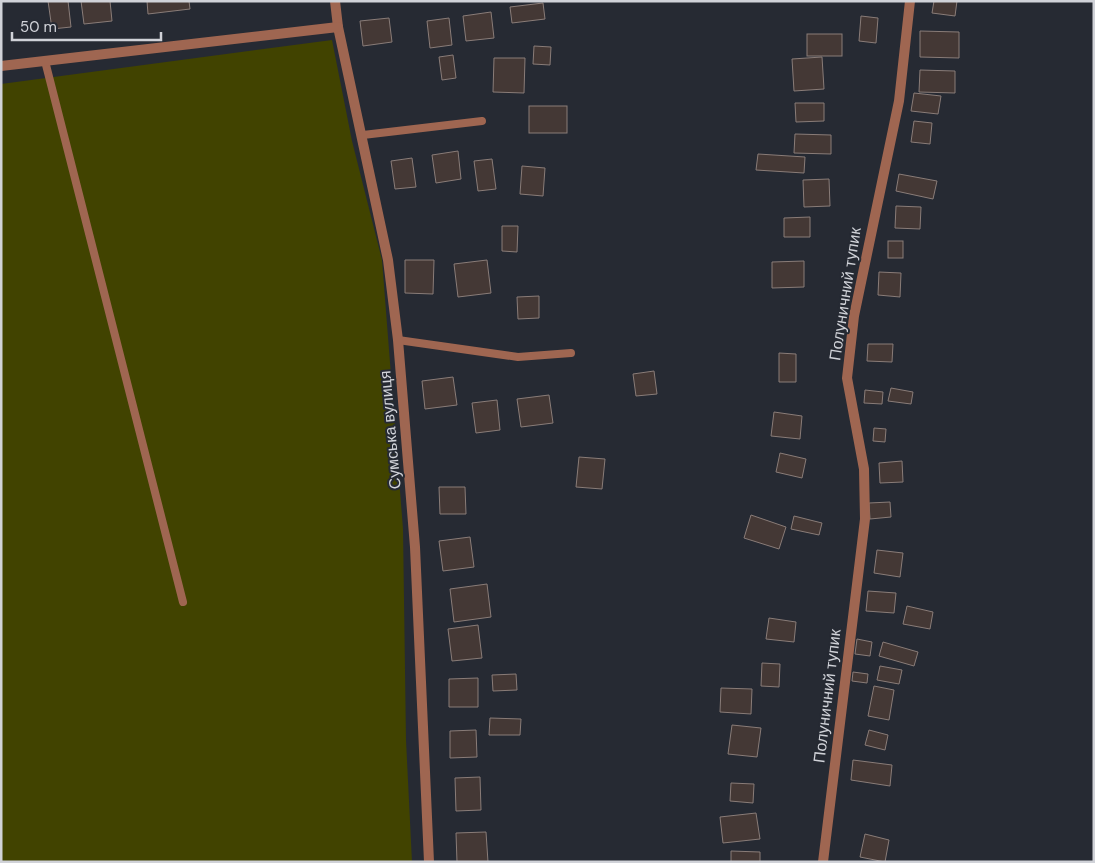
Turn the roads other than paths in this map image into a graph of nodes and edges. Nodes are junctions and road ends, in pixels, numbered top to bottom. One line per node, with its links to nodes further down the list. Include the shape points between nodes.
1 (335, 1): 3 (street, Сумська вулиця)
2 (910, 1): 12 (street, Полуничний тупик, via 899,101 854,316 847,378 864,469 865,519)
3 (338, 27): 4 (street); 7 (street, Сумська вулиця)
4 (46, 61): 5 (street); 10 (lane)
5 (1, 66)
6 (482, 121): 7 (lane)
7 (363, 135): 8 (street, Сумська вулиця, via 388,260)
8 (398, 340): 9 (lane, via 518,357); 11 (street, Сумська вулиця, via 415,546)
9 (571, 353)
10 (183, 602)
11 (429, 862)
12 (823, 862)

